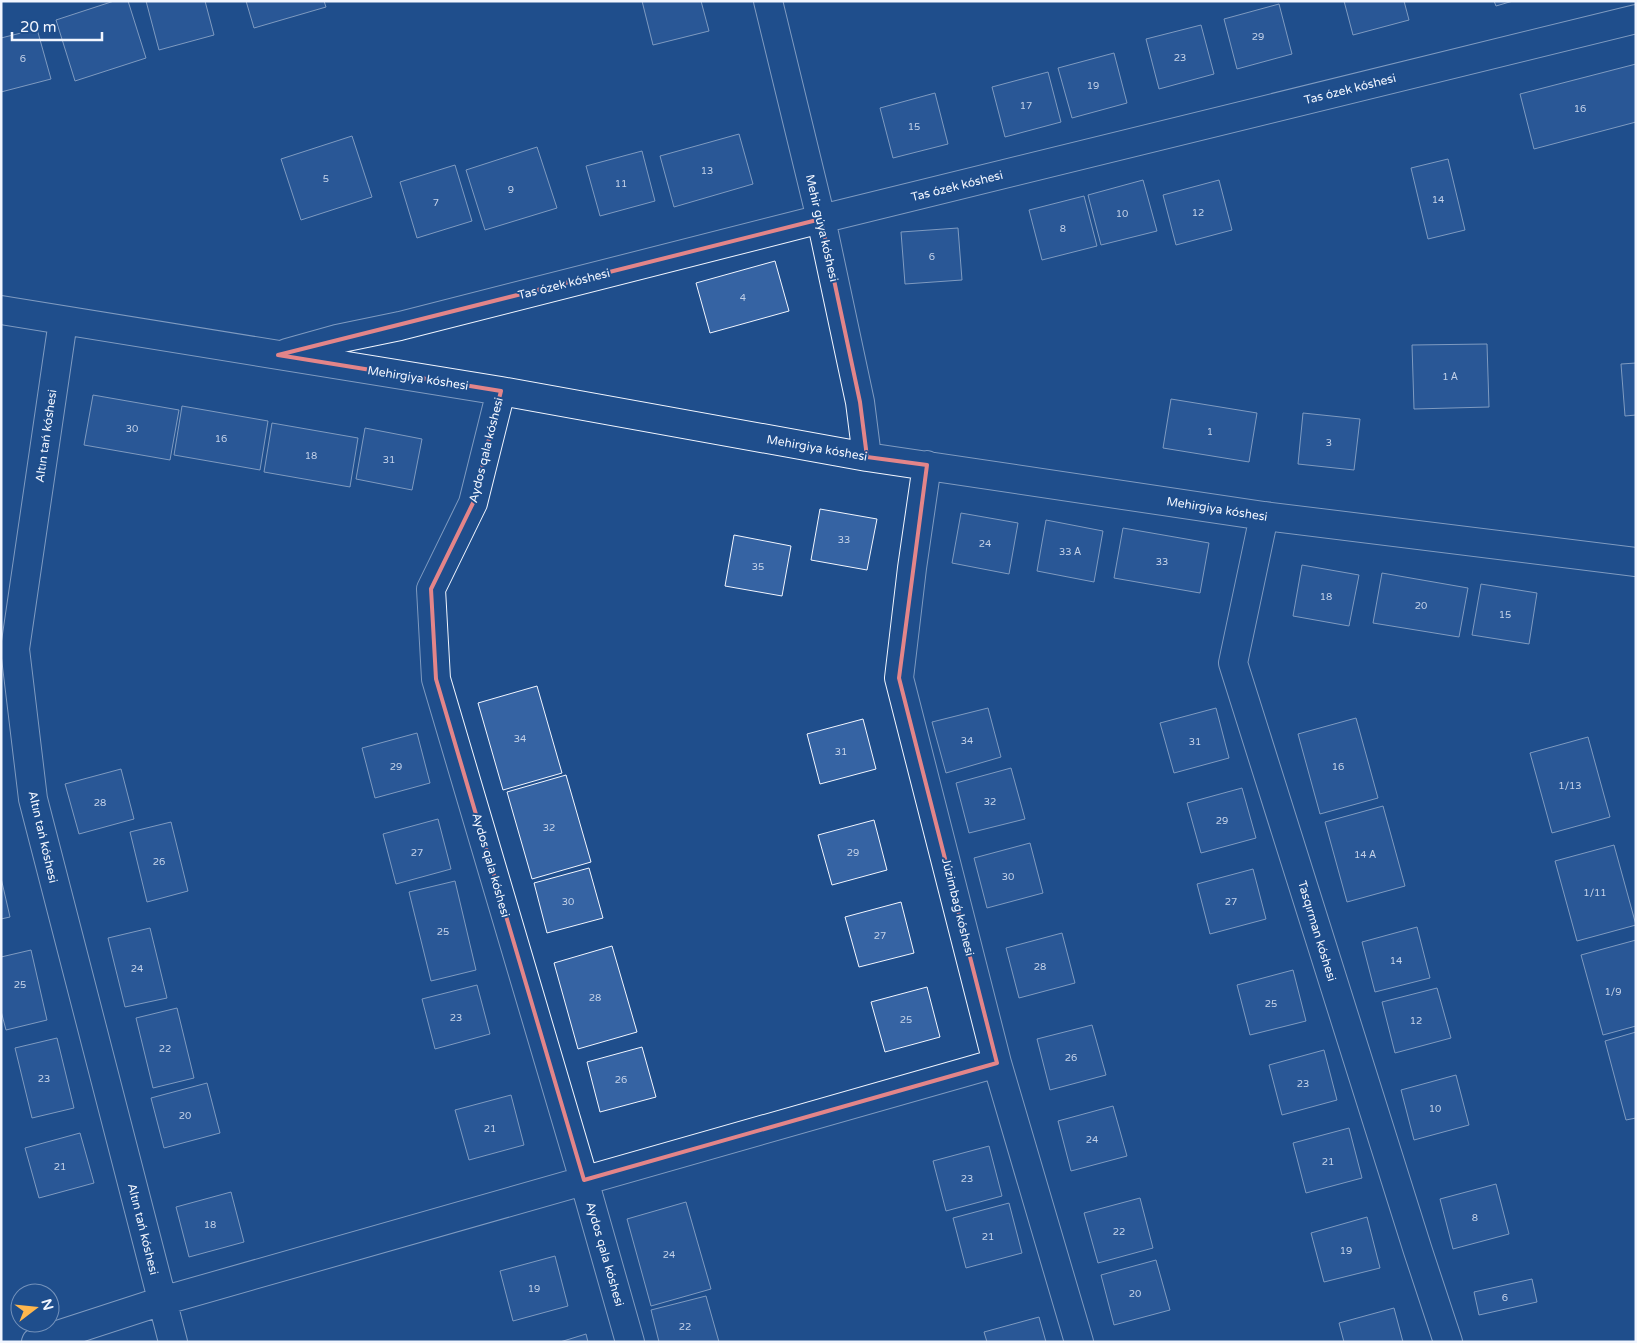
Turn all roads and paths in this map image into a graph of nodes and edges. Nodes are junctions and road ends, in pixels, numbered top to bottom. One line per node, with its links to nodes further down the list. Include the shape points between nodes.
1 (768, 1): 3 (street, Mehir gúyа kóshesi)
2 (1636, 20): 3 (street, Tas ózek kóshesi)
3 (821, 219): 6 (street, Tas ózek kóshesi); 8 (street, Mehir gúyа kóshesi, via 860,402)
4 (1, 310): 5 (street, Mehirgiya kóshesi)
5 (63, 321): 6 (street, Mehirgiya kóshesi); 14 (street, Altın tań kóshesi, via 15,649 32,799)
6 (278, 356): 7 (street, Mehirgiya kóshesi)
7 (501, 391): 8 (street, Mehirgiya kóshesi); 13 (street, Aydos qala kóshesi, via 474,503 431,589 436,678)
8 (867, 457): 9 (street, Mehirgiya kóshesi)
9 (927, 465): 10 (street, Mehirgiya kóshesi); 12 (street, Júzimbaǵ kóshesi, via 899,678)
10 (1264, 516): 11 (street, Mehirgiya kóshesi); 19 (street, Tasqırman kóshesi, via 1233,663)
11 (1636, 562)
12 (997, 1063): 13 (street); 18 (street, Júzimbaǵ kóshesi)
13 (584, 1180): 14 (street); 17 (street, Aydos qala kóshesi)
14 (162, 1301): 15 (street); 16 (street, Altın tań kóshesi)
15 (36, 1342)
16 (173, 1342)
17 (630, 1342)
18 (1079, 1342)
19 (1448, 1342)

